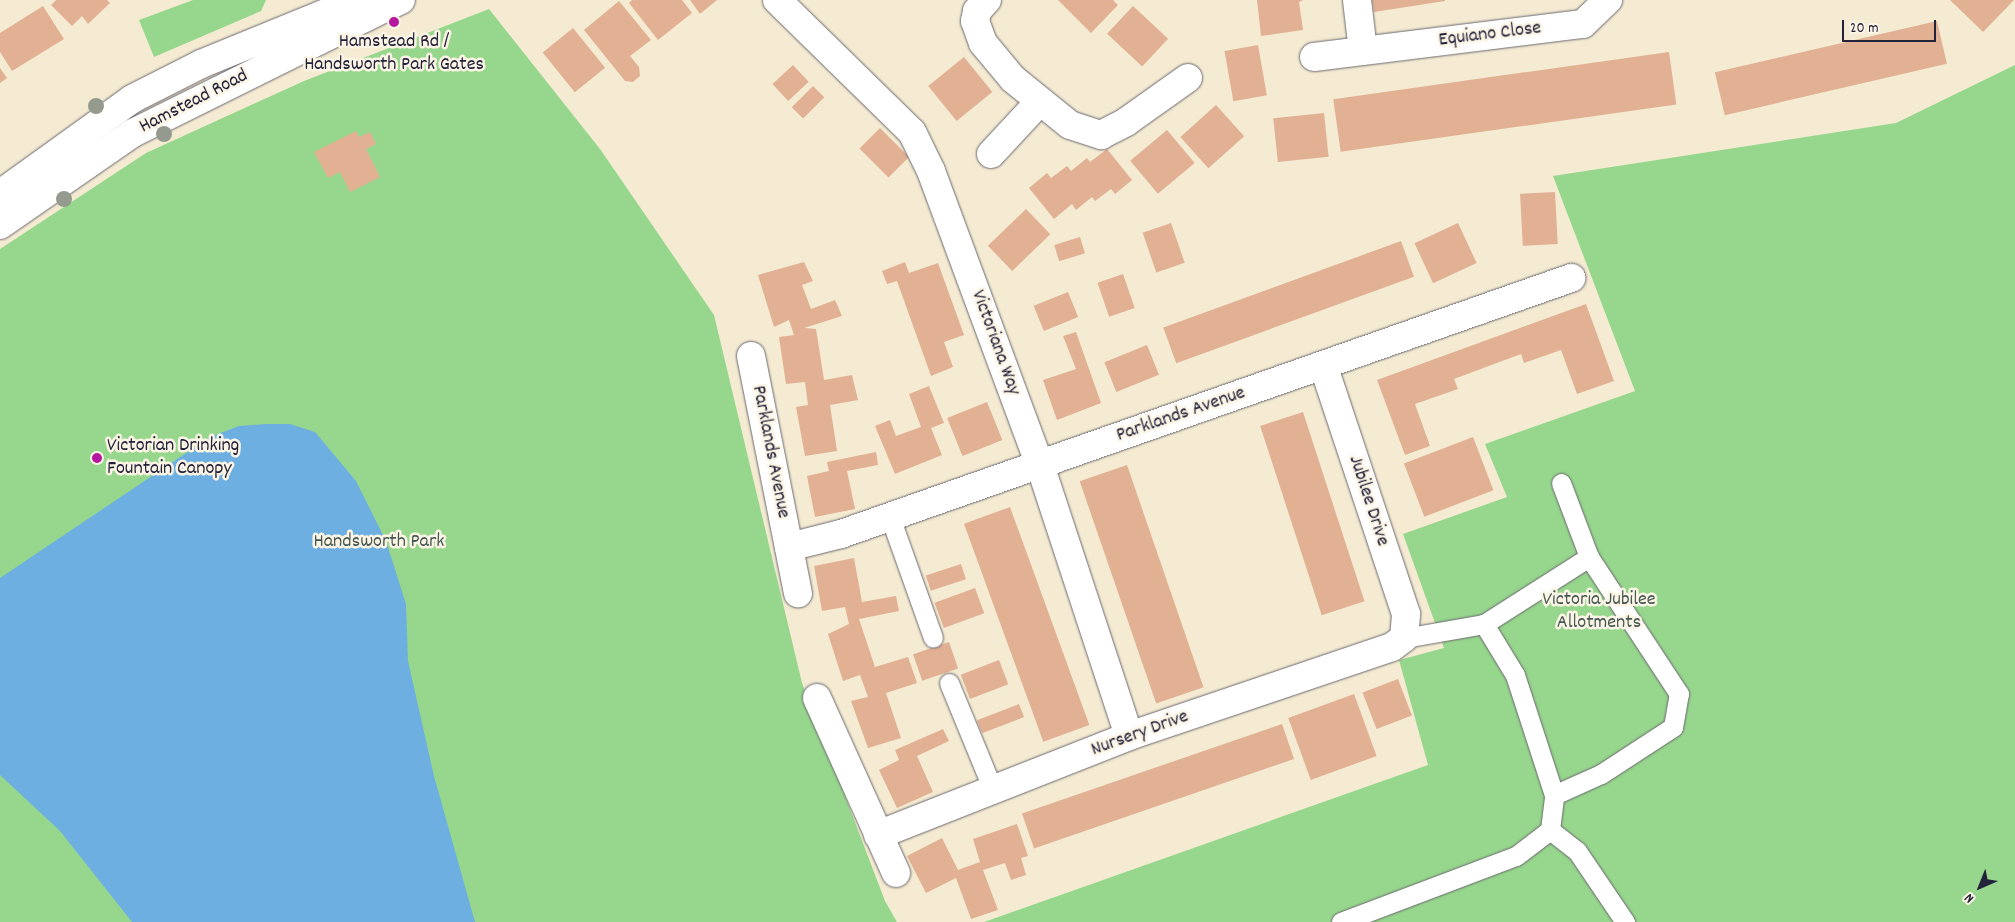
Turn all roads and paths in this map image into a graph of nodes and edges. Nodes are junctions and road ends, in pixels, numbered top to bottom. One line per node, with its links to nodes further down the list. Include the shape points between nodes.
1 (358, 0): 12 (street, Hamstead Road, via 201,64 132,99)
2 (401, 0): 13 (street, Hamstead Road, via 132,133)
3 (777, 0): 17 (street, Victoriana Way, via 912,132 931,170)
4 (987, 0): 10 (street, via 977,11 975,22 983,44 1013,79)
5 (1357, 0): 7 (street)
6 (1608, 0): 7 (street, Equiano Close, via 1583,24)
7 (1363, 51): 8 (street, Equiano Close)
8 (1314, 57)
9 (1188, 78): 10 (street, via 1101,135 1070,124)
10 (1040, 101): 11 (street)
11 (991, 154)
12 (0, 194)
13 (0, 225)
14 (1571, 278): 16 (street, Parklands Avenue)
15 (751, 356): 20 (street, Parklands Avenue)
16 (1323, 365): 17 (street, Parklands Avenue); 25 (street, Jubilee Drive, via 1406,614)
17 (1040, 465): 19 (street, Parklands Avenue); 28 (street, Victoriana Way)
18 (1561, 483): 21 (lane)
19 (890, 516): 20 (street, Parklands Avenue); 24 (lane)
20 (789, 547): 22 (street, Parklands Avenue)
21 (1589, 557): 23 (lane); 30 (lane, via 1679,694 1673,726 1601,774)
22 (798, 593)
23 (1484, 624): 25 (lane); 30 (lane, via 1515,675)
24 (933, 638)
25 (1404, 638): 28 (street, Nursery Drive, via 1392,647)
26 (949, 682): 29 (lane)
27 (817, 698): 32 (street)
28 (1129, 736): 29 (street, Nursery Drive)
29 (993, 790): 32 (street, Nursery Drive)
30 (1554, 795): 31 (lane)
31 (1550, 830): 34 (lane, via 1516,856); 35 (lane, via 1577,851)
32 (878, 835): 33 (street)
33 (896, 873)
34 (1341, 922)
35 (1625, 922)

